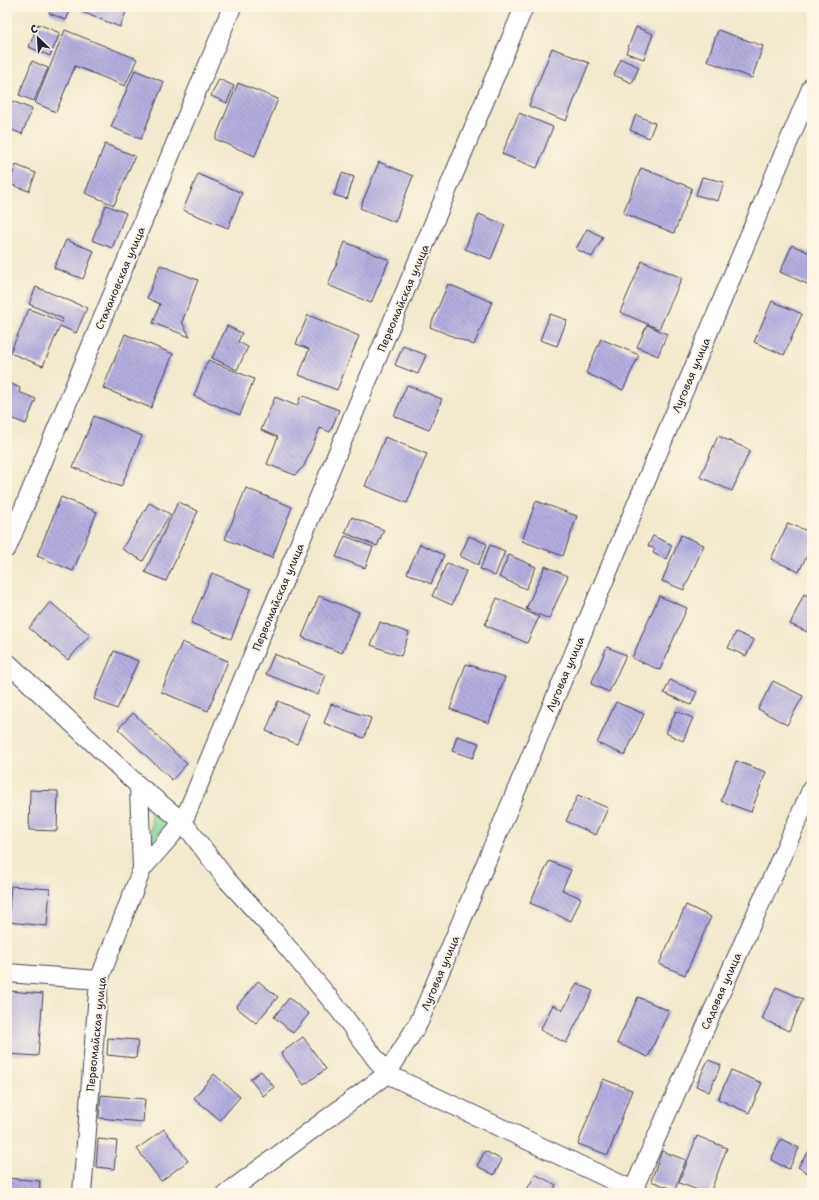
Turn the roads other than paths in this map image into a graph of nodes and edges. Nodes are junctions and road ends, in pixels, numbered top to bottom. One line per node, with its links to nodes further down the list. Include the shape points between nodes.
1 (232, 7): 4 (street, Стахановская улица)
2 (524, 7): 8 (street, Первомайская улица)
3 (812, 86): 12 (street, Луговая улица, via 419,1022)
4 (7, 548)
5 (7, 662): 6 (street)
6 (139, 786): 8 (street); 9 (street)
7 (812, 788): 13 (street, Садовая улица)
8 (183, 822): 9 (street, Первомайская улица); 12 (street, via 227,880 340,1011)
9 (142, 869): 11 (street, Первомайская улица)
10 (7, 973): 11 (street)
11 (99, 980): 14 (street, Первомайская улица)
12 (387, 1074): 13 (street); 15 (street, Луговая улица)
13 (634, 1192)
14 (82, 1193)
15 (227, 1193)

